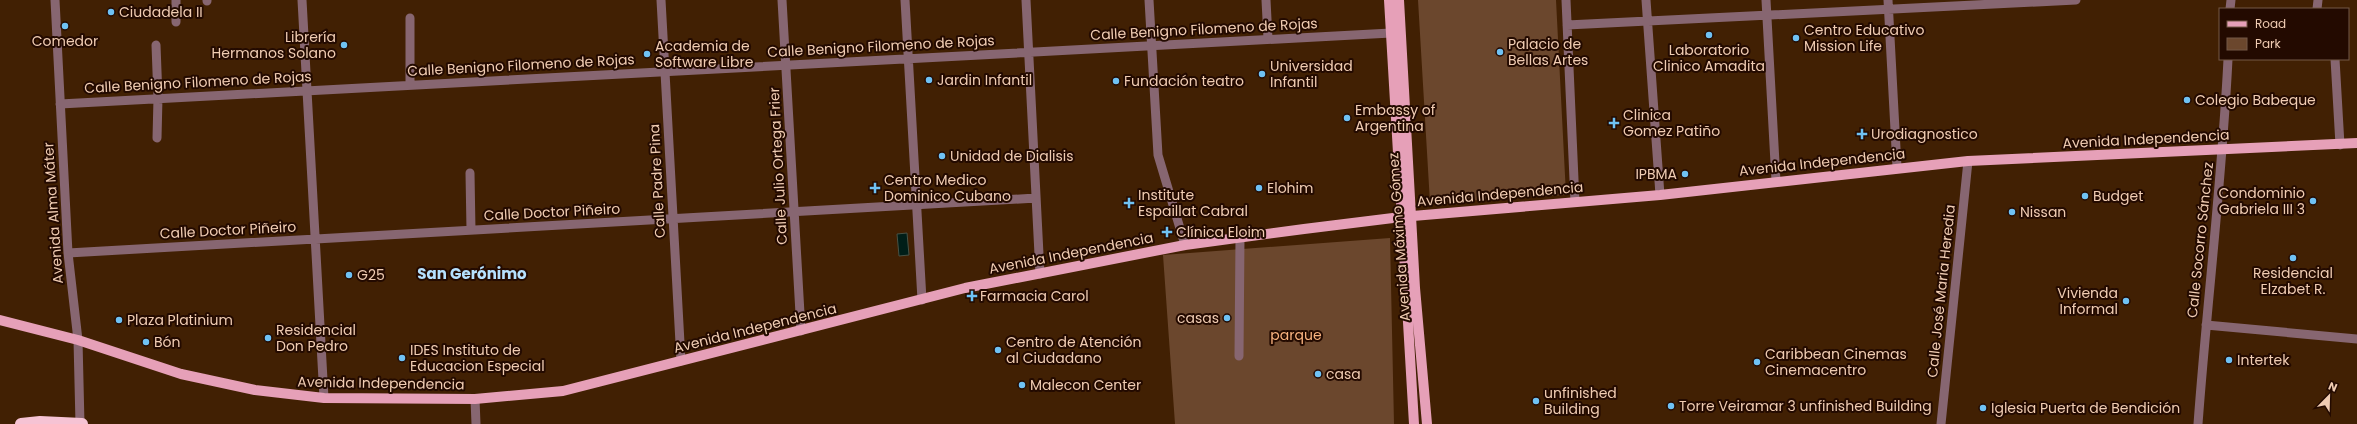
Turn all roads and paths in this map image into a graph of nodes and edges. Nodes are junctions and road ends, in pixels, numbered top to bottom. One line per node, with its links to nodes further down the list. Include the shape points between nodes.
1 (55, 0): 36 (street, Avenida Alma Máter)
2 (176, 0): 21 (street)
3 (302, 0): 34 (street)
4 (661, 0): 32 (street, Calle Padre Pina)
5 (782, 0): 31 (street, Calle Julio Ortega Frier)
6 (905, 0): 28 (street)
7 (1026, 0): 27 (street)
8 (1149, 0): 26 (street)
9 (1266, 0): 24 (street)
10 (1389, 0): 23 (main road, Avenida Máximo Gómez)
11 (1399, 0): 50 (main road, Avenida Máximo Gómez)
12 (1566, 0): 22 (street)
13 (1646, 0): 20 (street)
14 (1766, 0): 18 (street)
15 (2076, 0): 16 (street)
16 (2035, 1): 17 (street)
17 (1888, 5): 18 (street); 42 (street)
18 (1767, 15): 20 (street); 44 (street)
19 (410, 18): 33 (street)
20 (1647, 21): 22 (street); 45 (street)
21 (176, 22)
22 (1567, 25): 47 (street)
23 (1391, 33): 24 (street, Calle Benigno Filomeno de Rojas); 50 (main road, Avenida Máximo Gómez)
24 (1268, 39): 26 (street, Calle Benigno Filomeno de Rojas)
25 (156, 45): 35 (street)
26 (1151, 46): 27 (street, Calle Benigno Filomeno de Rojas); 55 (street, via 1158,155)
27 (1029, 52): 28 (street, Calle Benigno Filomeno de Rojas); 46 (street)
28 (907, 59): 31 (street, Calle Benigno Filomeno de Rojas); 48 (street)
29 (2228, 60): 40 (street, Calle Socorro Sánchez)
30 (2335, 60): 39 (street)
31 (786, 65): 32 (street, Calle Benigno Filomeno de Rojas); 49 (street, Calle Julio Ortega Frier)
32 (665, 72): 33 (street, Calle Benigno Filomeno de Rojas); 51 (street, Calle Padre Pina)
33 (410, 85): 34 (street, Calle Benigno Filomeno de Rojas)
34 (307, 90): 35 (street, Calle Benigno Filomeno de Rojas); 54 (street)
35 (158, 98): 36 (street, Calle Benigno Filomeno de Rojas); 37 (street)
36 (60, 104): 56 (street, Avenida Alma Máter)
37 (156, 138)
38 (2357, 143): 39 (main road, Avenida Independencia)
39 (2340, 145): 40 (main road, Avenida Independencia)
40 (2223, 149): 41 (main road, Avenida Independencia); 60 (street, Calle Socorro Sánchez)
41 (1968, 161): 42 (main road, Avenida Independencia); 73 (street, Calle José Maria Heredia)
42 (1896, 168): 44 (main road, Avenida Independencia)
43 (470, 173): 52 (street)
44 (1776, 180): 45 (main road, Avenida Independencia)
45 (1660, 195): 47 (main road, Avenida Independencia)
46 (1036, 198): 48 (street, Calle Doctor Piñeiro); 57 (street)
47 (1575, 202): 50 (main road, Avenida Independencia)
48 (916, 205): 49 (street, Calle Doctor Piñeiro); 58 (street)
49 (794, 212): 51 (street, Calle Doctor Piñeiro); 61 (street, Calle Julio Ortega Frier)
50 (1406, 216): 53 (main road, Avenida Independencia); 71 (main road, Avenida Máximo Gómez); 72 (main road, Avenida Máximo Gómez)
51 (673, 219): 52 (street, Calle Doctor Piñeiro); 65 (street, Calle Padre Pina)
52 (471, 230): 54 (street, Calle Doctor Piñeiro)
53 (1240, 238): 55 (main road, Avenida Independencia); 64 (street)
54 (315, 239): 56 (street, Calle Doctor Piñeiro); 66 (street)
55 (1185, 245): 57 (main road, Avenida Independencia)
56 (68, 253): 63 (street, Avenida Alma Máter)
57 (1040, 274): 58 (main road, Avenida Independencia, via 965,288)
58 (922, 300): 61 (main road, Avenida Independencia)
59 (0, 320): 63 (main road, Avenida Independencia)
60 (2206, 325): 62 (street); 74 (street, Calle Socorro Sánchez)
61 (801, 331): 65 (main road, Avenida Independencia)
62 (2357, 339)
63 (78, 340): 66 (main road, Avenida Independencia, via 181,374 255,390); 69 (street, Avenida Alma Máter)
64 (1239, 356)
65 (681, 361): 67 (main road, Avenida Independencia, via 563,391)
66 (324, 398): 67 (main road, Avenida Independencia)
67 (475, 399): 70 (street)
68 (21, 424): 69 (highway)
69 (81, 424)
70 (476, 424)
71 (1414, 424)
72 (1427, 424)
73 (1941, 424)
74 (2198, 424)

